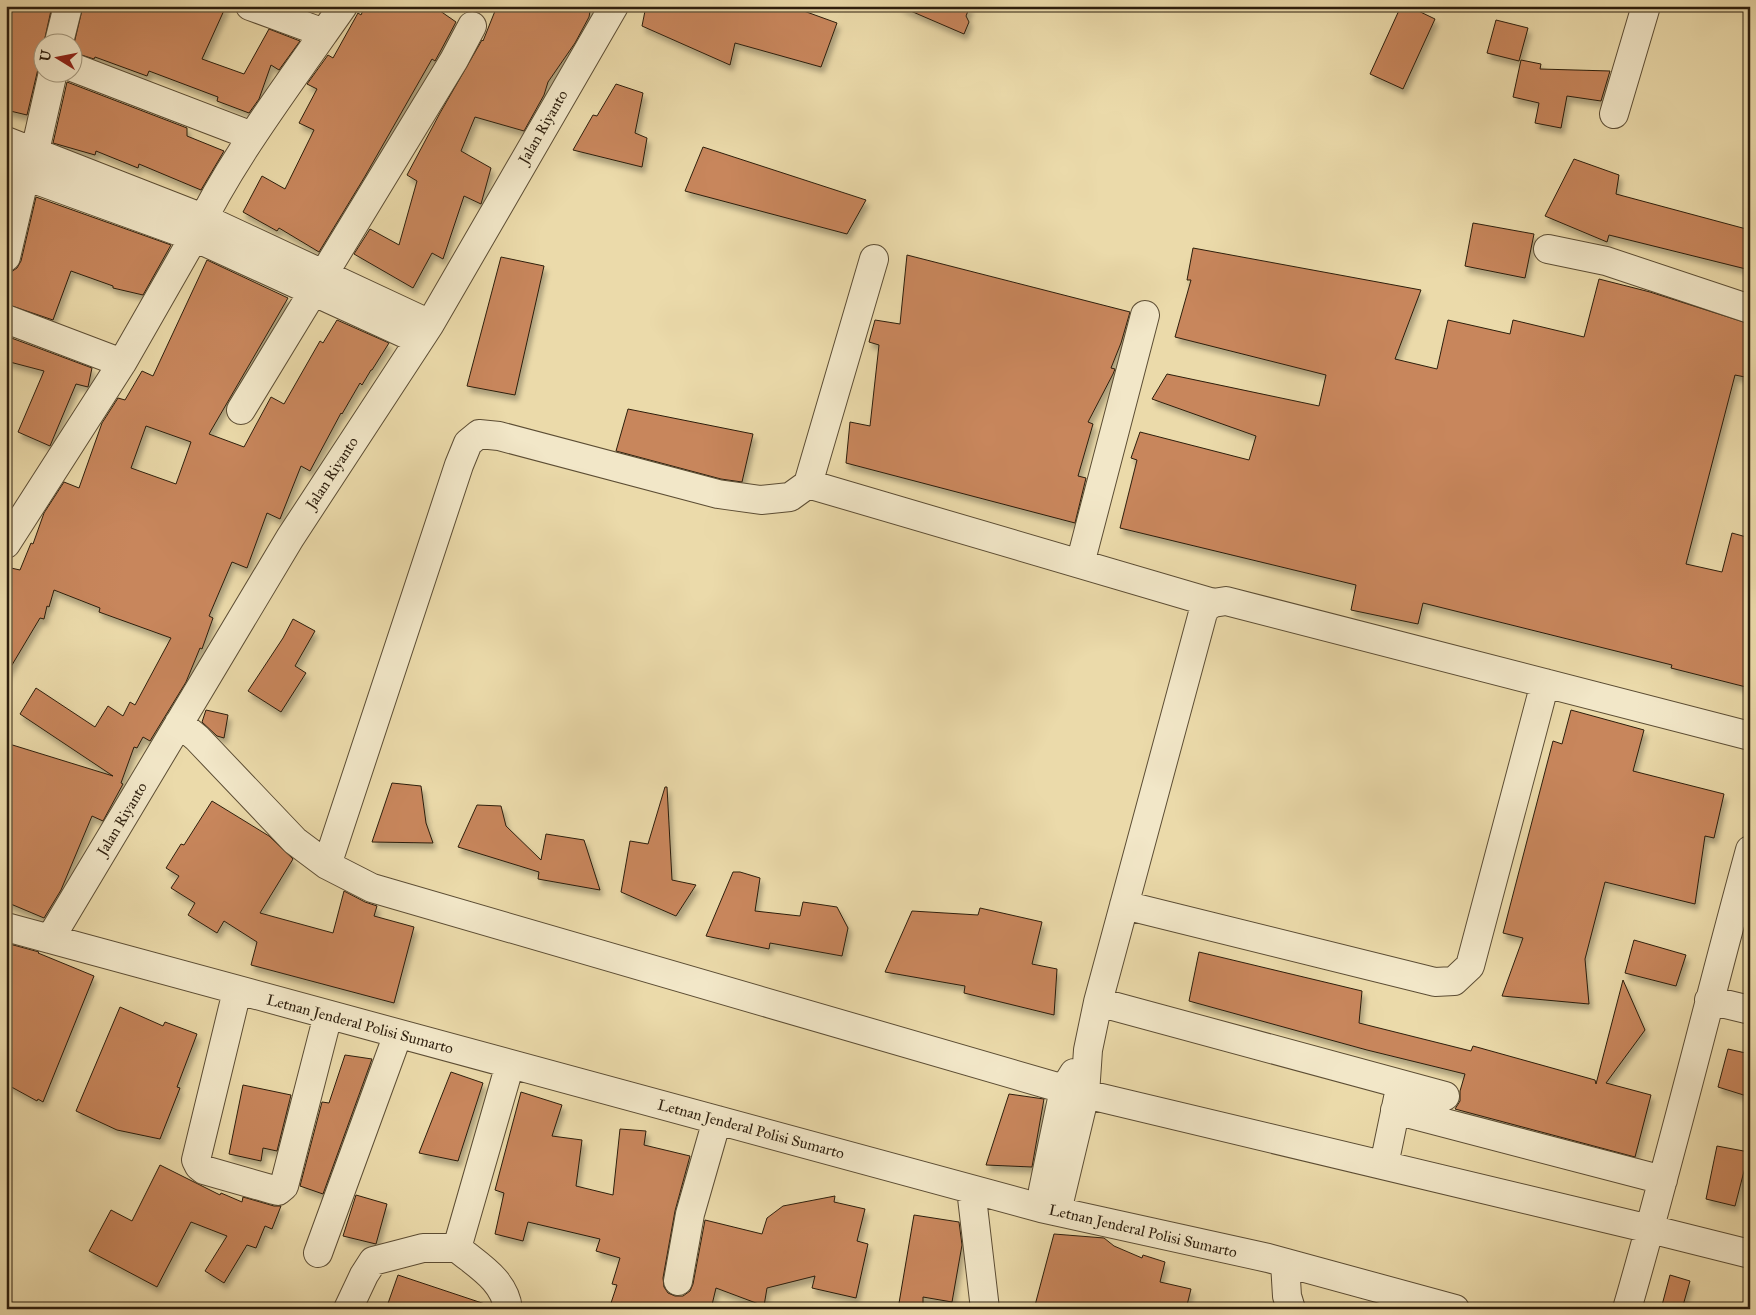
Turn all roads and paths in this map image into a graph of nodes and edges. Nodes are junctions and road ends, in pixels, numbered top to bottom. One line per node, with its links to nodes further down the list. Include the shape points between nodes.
1 (68, 6): 7 (street)
2 (250, 6): 8 (street)
3 (343, 6): 8 (street)
4 (614, 6): 23 (street, Jalan Riyanto)
5 (1646, 6): 11 (street)
6 (472, 26): 19 (street)
7 (62, 32)
8 (324, 33): 12 (street)
9 (82, 71): 12 (street)
10 (49, 82): 14 (street)
11 (1614, 114)
12 (252, 136): 15 (street)
13 (6, 141): 14 (street)
14 (22, 165): 15 (street); 17 (street)
15 (199, 228): 19 (street); 24 (street)
16 (1548, 249): 20 (street, via 1606,261)
17 (6, 256)
18 (874, 259): 26 (street)
19 (318, 283): 23 (street); 25 (street)
20 (1750, 309)
21 (1145, 315): 28 (street)
22 (6, 318): 24 (street)
23 (424, 332): 31 (street, Jalan Riyanto, via 290,538)
24 (122, 363): 27 (street)
25 (241, 410)
26 (808, 484): 28 (street); 34 (street, via 790,497 762,500 718,494 499,436 479,434 468,443 459,465)
27 (6, 544)
28 (1080, 564): 29 (street)
29 (1213, 603): 30 (street, via 1226,601); 35 (street, via 1204,609)
30 (1545, 683): 32 (street); 35 (street, via 1470,966 1454,982 1435,982)
31 (179, 723): 34 (street, via 295,841); 37 (street, Jalan Riyanto)
32 (1750, 736)
33 (1750, 850): 39 (street)
34 (327, 865): 46 (street, via 372,888)
35 (1124, 905): 40 (street)
36 (6, 926): 37 (street, Letnan Jenderal Polisi Sumarto)
37 (50, 939): 38 (street, Letnan Jenderal Polisi Sumarto)
38 (238, 991): 42 (street, Letnan Jenderal Polisi Sumarto); 42 (street, via 196,1160 204,1170 274,1190 284,1186)
39 (1709, 1000): 41 (street); 51 (street)
40 (1098, 1002): 45 (street); 46 (street)
41 (1750, 1010)
42 (328, 1015): 43 (street, Letnan Jenderal Polisi Sumarto)
43 (398, 1034): 44 (street, Letnan Jenderal Polisi Sumarto); 56 (street)
44 (510, 1064): 49 (street, Letnan Jenderal Polisi Sumarto); 55 (street)
45 (1401, 1084): 47 (street); 48 (street)
46 (1075, 1091): 50 (street); 53 (street, via 1045,1179)
47 (1445, 1096)
48 (1395, 1110): 50 (street); 51 (street)
49 (718, 1120): 52 (street, Letnan Jenderal Polisi Sumarto); 59 (street, via 690,1214)
50 (1384, 1165): 54 (street)
51 (1663, 1180): 54 (street)
52 (971, 1189): 53 (street, Letnan Jenderal Polisi Sumarto); 63 (street)
53 (1049, 1209): 58 (street, Letnan Jenderal Polisi Sumarto)
54 (1650, 1229): 57 (street); 66 (street)
55 (457, 1248): 61 (street, via 423,1248 373,1261); 62 (street, via 502,1288)
56 (318, 1253)
57 (1750, 1254)
58 (1285, 1263): 60 (street, Letnan Jenderal Polisi Sumarto); 64 (street)
59 (678, 1282)
60 (1404, 1302): 65 (street, Letnan Jenderal Polisi Sumarto)
61 (348, 1309)
62 (508, 1309)
63 (985, 1309)
64 (1291, 1309)
65 (1454, 1309)
66 (1627, 1309)

